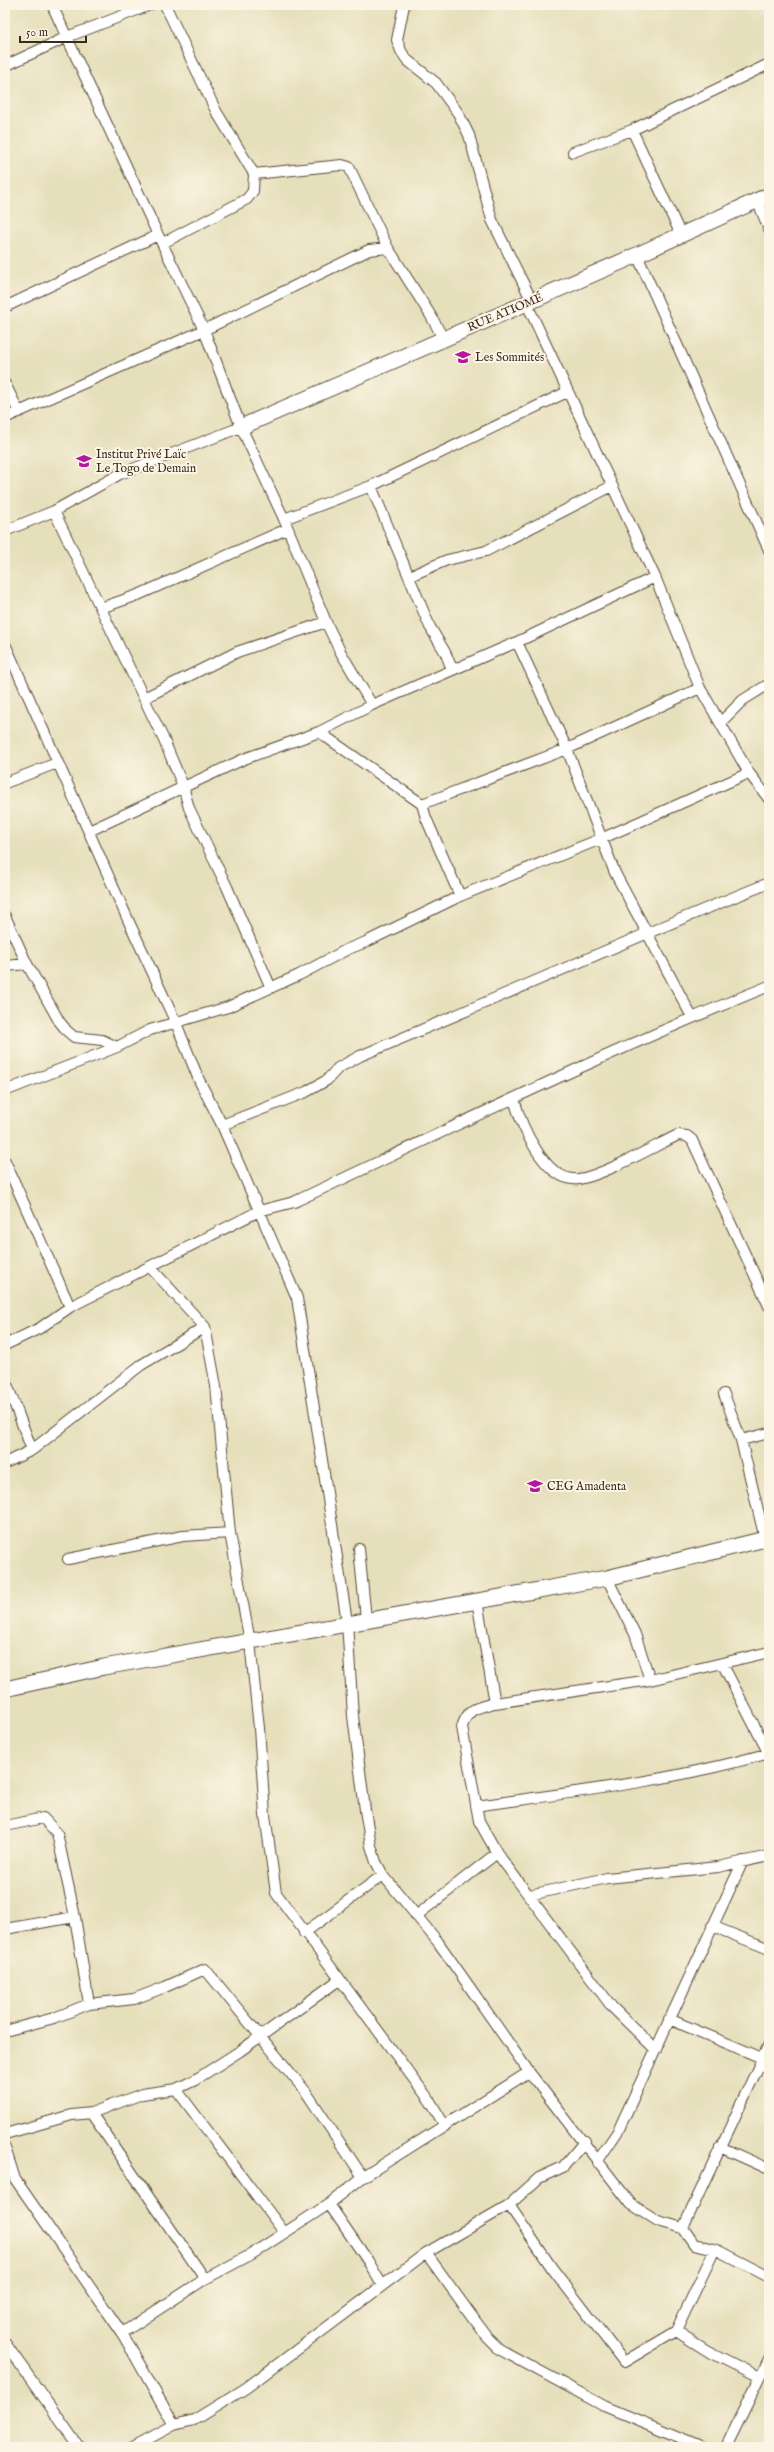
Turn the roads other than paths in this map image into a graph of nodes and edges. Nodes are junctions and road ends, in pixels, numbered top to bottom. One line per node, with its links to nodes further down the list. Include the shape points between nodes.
1 (52, 5): 5 (street)
2 (150, 5): 5 (street)
3 (165, 5): 10 (street, via 216,112)
4 (404, 5): 17 (street, via 397,40 401,51 407,60 436,83 458,113 469,135 492,220)
5 (67, 37): 7 (street); 14 (street)
6 (769, 64): 8 (street)
7 (5, 66)
8 (632, 130): 9 (street); 13 (street)
9 (573, 152)
10 (254, 174): 14 (street, via 253,191 247,199); 15 (street, via 342,165 349,167)
11 (763, 198): 12 (street); 13 (street, RUE ATIOMÉ)
12 (769, 229)
13 (681, 235): 16 (street, RUE ATIOMÉ)
14 (160, 239): 18 (street); 19 (street)
15 (388, 248): 19 (street, via 369,250); 20 (street)
16 (637, 255): 17 (street, RUE ATIOMÉ); 31 (street)
17 (529, 301): 20 (street, RUE ATIOMÉ); 22 (street)
18 (5, 307)
19 (204, 330): 23 (street); 25 (street)
20 (443, 338): 25 (street, RUE ATIOMÉ)
21 (5, 384): 23 (street)
22 (568, 392): 26 (street); 27 (street)
23 (19, 412): 24 (street)
24 (5, 418)
25 (241, 427): 28 (street, via 120,474); 29 (street)
26 (371, 486): 29 (street); 32 (street)
27 (612, 486): 32 (street, via 486,551 447,560); 33 (street)
28 (54, 511): 30 (street); 34 (street)
29 (285, 524): 34 (street, via 138,595); 35 (street)
30 (5, 531)
31 (769, 550)
32 (410, 576): 38 (street, via 430,628)
33 (655, 577): 36 (street); 40 (street)
34 (101, 608): 41 (street)
35 (326, 622): 41 (street, via 237,652); 42 (street)
36 (517, 642): 38 (street); 45 (street)
37 (5, 644): 46 (street)
38 (452, 669): 42 (street)
39 (769, 684): 43 (street, via 742,700)
40 (700, 688): 43 (street); 45 (street)
41 (144, 698): 49 (street)
42 (372, 705): 44 (street)
43 (720, 723): 47 (street)
44 (319, 732): 49 (street, via 244,759); 51 (street)
45 (567, 749): 51 (street); 53 (street)
46 (57, 763): 48 (street); 52 (street)
47 (749, 773): 50 (street); 53 (street)
48 (5, 783)
49 (183, 786): 52 (street); 61 (street, via 188,808 227,887)
50 (769, 799)
51 (422, 804): 55 (street)
52 (90, 831): 63 (street)
53 (603, 838): 55 (street); 57 (street, via 615,873)
54 (769, 883): 57 (street)
55 (460, 896): 61 (street)
56 (5, 916): 58 (street)
57 (648, 932): 62 (street); 67 (street, via 360,1056 338,1068 327,1080 306,1092)
58 (27, 964): 59 (street); 64 (street, via 67,1031 74,1037 102,1040)
59 (5, 966)
60 (769, 986): 62 (street)
61 (271, 988): 63 (street, via 211,1013)
62 (692, 1017): 66 (street)
63 (176, 1023): 64 (street, via 150,1030); 67 (street, via 199,1080)
64 (117, 1047): 65 (street)
65 (5, 1091)
66 (514, 1099): 69 (street, via 294,1202); 71 (street, via 520,1121 532,1143 549,1167 564,1177 579,1179 595,1174 678,1135 687,1136 692,1140)
67 (222, 1125): 69 (street)
68 (5, 1161): 72 (street)
69 (259, 1211): 70 (street); 88 (street, via 297,1298)
70 (150, 1267): 72 (street); 73 (street)
71 (769, 1306)
72 (70, 1307): 74 (street, via 40,1328)
73 (205, 1327): 79 (street, via 140,1365); 81 (street, via 216,1386)
74 (5, 1345)
75 (5, 1379): 79 (street)
76 (724, 1394): 78 (street)
77 (769, 1433): 78 (street)
78 (741, 1440): 82 (street)
79 (32, 1450): 80 (street)
80 (5, 1463)
81 (230, 1532): 84 (street, via 183,1536); 89 (street)
82 (767, 1538): 85 (street)
83 (359, 1549): 87 (street)
84 (68, 1559)
85 (607, 1578): 86 (street); 92 (street, via 635,1634)
86 (477, 1601): 87 (street); 94 (street)
87 (366, 1619): 88 (street)
88 (347, 1622): 89 (street); 101 (street, via 353,1716 364,1810 371,1846)
89 (250, 1642): 93 (street, via 104,1667); 107 (street, via 276,1893)
90 (769, 1652): 91 (street)
91 (722, 1663): 92 (street); 95 (street)
92 (650, 1680): 94 (street)
93 (5, 1689)
94 (495, 1703): 96 (street, via 474,1708 465,1715 462,1727)
95 (769, 1754): 96 (street, via 721,1767 641,1782)
96 (476, 1806): 98 (street, via 479,1821)
97 (5, 1826): 104 (street, via 43,1818 58,1833)
98 (497, 1853): 102 (street); 103 (street)
99 (769, 1856): 100 (street)
100 (743, 1861): 102 (street, via 718,1867 607,1878); 105 (street)
101 (383, 1875): 103 (street); 107 (street)
102 (530, 1895): 115 (street, via 612,2007)
103 (416, 1916): 117 (street, via 438,1942)
104 (75, 1917): 106 (street); 110 (street)
105 (712, 1926): 108 (street); 111 (street)
106 (5, 1929)
107 (304, 1933): 109 (street)
108 (769, 1949)
109 (339, 1980): 113 (street); 120 (street, via 430,2101)
110 (89, 2004): 112 (street, via 54,2018); 113 (street, via 134,1999 205,1969)
111 (669, 2018): 115 (street); 116 (street)
112 (5, 2031)
113 (260, 2036): 118 (street, via 195,2080); 127 (street, via 306,2092)
114 (769, 2044): 116 (street)
115 (656, 2050): 125 (street, via 618,2131)
116 (766, 2060): 123 (street)
117 (529, 2072): 120 (street); 122 (street)
118 (176, 2089): 119 (street, via 128,2098); 131 (street)
119 (91, 2113): 121 (street, via 72,2115); 135 (street)
120 (445, 2126): 127 (street)
121 (5, 2134)
122 (585, 2141): 125 (street); 129 (street, via 563,2167 539,2178)
123 (720, 2147): 126 (street); 130 (street)
124 (5, 2148): 138 (street, via 15,2179)
125 (597, 2162): 130 (street, via 631,2204 658,2221)
126 (769, 2169)
127 (362, 2177): 128 (street)
128 (329, 2204): 131 (street); 136 (street)
129 (509, 2205): 133 (street); 137 (street, via 552,2268 624,2362)
130 (683, 2228): 132 (street, via 694,2244)
131 (284, 2232): 135 (street, via 252,2254)
132 (715, 2249): 134 (street); 137 (street)
133 (426, 2253): 136 (street); 145 (street, via 487,2337 499,2349 604,2406)
134 (769, 2277)
135 (205, 2278): 138 (street)
136 (382, 2285): 142 (street, via 246,2388 194,2420)
137 (676, 2331): 141 (street, via 706,2350)
138 (122, 2333): 142 (street)
139 (5, 2342): 143 (street)
140 (769, 2359): 141 (street)
141 (759, 2377): 146 (street)
142 (174, 2425): 144 (street)
143 (79, 2447)
144 (133, 2447)
145 (703, 2447)
146 (726, 2447)

